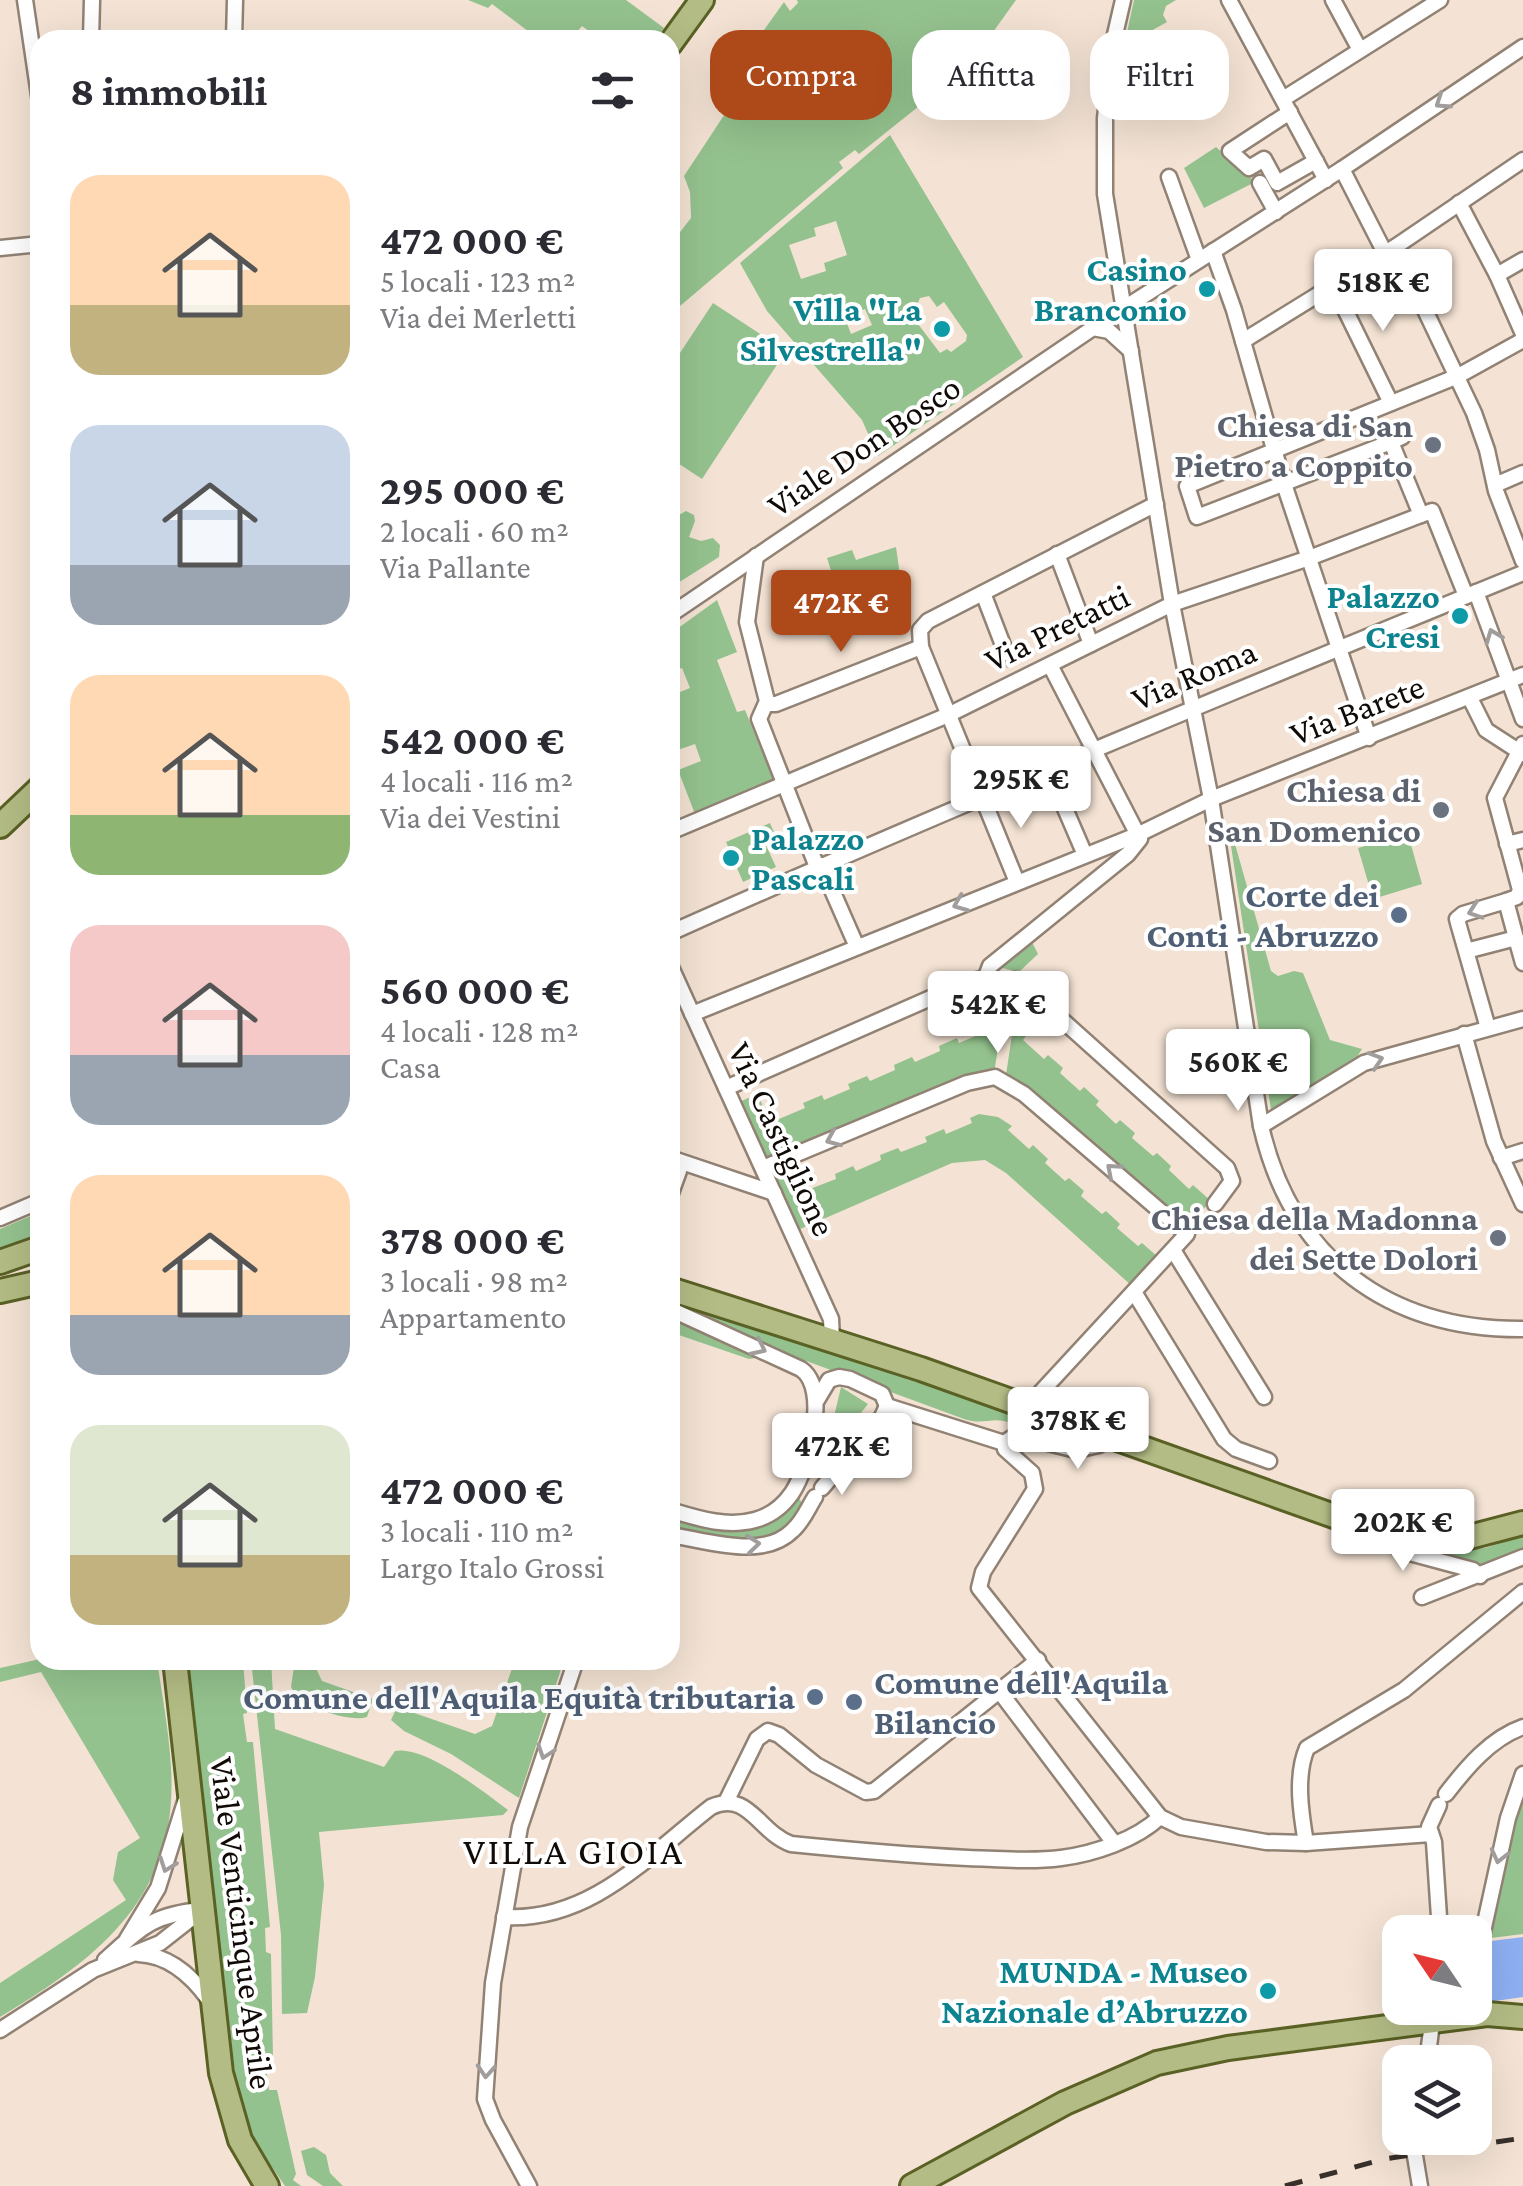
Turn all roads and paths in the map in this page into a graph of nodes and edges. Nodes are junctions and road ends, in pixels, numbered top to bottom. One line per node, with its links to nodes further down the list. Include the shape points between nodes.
1 (25, 0): 13 (street)
2 (92, 0): 10 (street)
3 (235, 0): 11 (street)
4 (702, 0): 12 (main road)
5 (1123, 0): 33 (street, via 1103,168)
6 (1230, 0): 16 (street)
7 (1333, 0): 15 (street)
8 (1440, 0): 9 (street)
9 (1417, 6): 15 (street)
10 (91, 30)
11 (234, 30)
12 (680, 30)
13 (30, 34)
14 (1523, 47): 19 (street, Viale Don Bosco, one-way to 19)
15 (1360, 50): 16 (street)
16 (1286, 105): 17 (street); 17 (street, via 1230,151 1249,168 1264,159 1278,182)
17 (1316, 160): 21 (street)
18 (1521, 164): 23 (street)
19 (1342, 169): 21 (street, Viale Don Bosco); 27 (street)
20 (1169, 177): 29 (street)
21 (1326, 180): 24 (street, Viale Don Bosco)
22 (1260, 183): 24 (street)
23 (1459, 203): 27 (street); 31 (street)
24 (1276, 212): 28 (street, Viale Don Bosco)
25 (30, 245): 26 (street)
26 (0, 248)
27 (1390, 250): 32 (street); 38 (street)
28 (1213, 251): 29 (street, Viale Don Bosco); 36 (street)
29 (1199, 260): 33 (street, Viale Don Bosco)
30 (1523, 260): 31 (street)
31 (1497, 275): 35 (street)
32 (1333, 285): 36 (street); 39 (street)
33 (1124, 307): 34 (street, Viale Don Bosco); 37 (street)
34 (1093, 328): 37 (street, via 1110,331); 47 (street, Viale Don Bosco)
35 (1523, 337): 38 (street)
36 (1243, 341): 40 (street)
37 (1132, 351): 44 (street)
38 (1458, 376): 39 (street); 42 (street)
39 (1391, 403): 40 (street)
40 (1274, 452): 43 (street); 43 (street, via 1187,486 1197,517)
41 (1523, 472): 42 (street)
42 (1494, 479): 49 (street)
43 (1284, 484): 45 (street, via 1396,436); 48 (street)
44 (1156, 504): 46 (street); 53 (street)
45 (1420, 515): 48 (street, Via Pretatti); 52 (street, via 1432,510)
46 (1058, 554): 51 (street); 55 (street)
47 (756, 556): 54 (street, Viale Don Bosco); 62 (street, via 747,622)
48 (1309, 558): 53 (street, Via Pretatti); 57 (street)
49 (1523, 561)
50 (1523, 573): 52 (street, Via Roma)
51 (983, 593): 56 (street, via 925,622 918,634); 58 (street)
52 (1471, 594): 57 (street, Via Roma); 60 (street, one-way to 52)
53 (1172, 604): 55 (street, Via Pretatti); 63 (street)
54 (680, 608)
55 (1091, 644): 59 (street, Via Pretatti)
56 (921, 647): 62 (street); 64 (street)
57 (1339, 647): 63 (street, Via Roma); 66 (street)
58 (1006, 653)
59 (1050, 665): 64 (street, Via Pretatti); 67 (street)
60 (1517, 678): 61 (street, Via Barete); 65 (street)
61 (1470, 698): 66 (street, Via Barete); 68 (street, via 1486,730)
62 (767, 704): 70 (street, via 759,719)
63 (1192, 706): 67 (street, Via Roma); 72 (street)
64 (948, 715): 70 (street, Via Pretatti); 71 (street)
65 (1523, 719)
66 (1369, 738): 72 (street, Via Barete)
67 (1094, 749): 69 (street, Via Roma); 76 (street)
68 (1521, 757): 77 (street, via 1495,798)
69 (1048, 769): 71 (street, Via Roma); 78 (street)
70 (784, 784): 75 (street, Via Pretatti); 79 (street)
71 (984, 797): 79 (street, Via Roma); 80 (street)
72 (1210, 799): 76 (street, Via Barete); 94 (street)
73 (15, 808): 74 (main road); 74 (street)
74 (0, 826)
75 (680, 828)
76 (1139, 834): 78 (street, Via Barete); 87 (street, via 1132,850 990,966)
77 (1515, 842): 81 (street, via 1520,893)
78 (1084, 855): 80 (street, Via Barete)
79 (819, 866): 82 (street, Via Roma); 84 (street)
80 (1017, 882): 84 (street, Via Barete, one-way to 84)
81 (1506, 902): 83 (street); 85 (street, one-way to 85, via 1458,917)
82 (680, 929)
83 (1517, 929): 85 (street); 86 (street)
84 (857, 947): 89 (street, Via Barete)
85 (1466, 952): 91 (street)
86 (1523, 963)
87 (985, 979): 93 (street); 100 (street, via 1041,1001 1223,1164 1232,1181)
88 (680, 987): 89 (street, Via Castiglione)
89 (692, 1014): 93 (street, Via Castiglione)
90 (1523, 1019): 91 (street)
91 (1488, 1028): 92 (street)
92 (1464, 1034): 94 (street, one-way to 92, via 1364,1063); 96 (street)
93 (726, 1088): 98 (street, Via Castiglione)
94 (1262, 1126): 112 (street, via 1291,1207 1346,1274 1430,1318)
95 (1523, 1150): 96 (street)
96 (1501, 1158): 101 (street)
97 (680, 1165): 99 (street)
98 (762, 1168): 99 (street, Via Castiglione); 104 (street, one-way to 98, via 1187,1234 1026,1095 995,1078 967,1083)
99 (774, 1193): 113 (street, Via Castiglione, via 831,1319)
100 (1215, 1204)
101 (1523, 1204)
102 (30, 1206): 103 (street)
103 (0, 1218)
104 (1173, 1250): 110 (street); 114 (street)
105 (30, 1252): 106 (main road)
106 (0, 1262)
107 (30, 1284): 108 (main road)
108 (0, 1291)
109 (680, 1292): 113 (main road)
110 (1134, 1292): 117 (street); 120 (street, via 1224,1439)
111 (680, 1314): 115 (street, one-way to 115, via 801,1369)
112 (1523, 1329)
113 (832, 1340): 117 (main road)
114 (1264, 1397)
115 (817, 1400): 116 (street, via 826,1383 839,1377 873,1388); 121 (street)
116 (887, 1406): 119 (street); 122 (street)
117 (1032, 1408): 118 (main road)
118 (1106, 1434): 119 (street, via 1082,1450 1016,1435); 125 (main road)
119 (1004, 1442): 131 (street, via 1032,1473 1034,1489 978,1585)
120 (1269, 1461)
121 (798, 1481): 122 (street, via 804,1496); 122 (street, via 815,1474); 123 (street, via 777,1510 754,1520 710,1521)
122 (819, 1492): 126 (street, one-way to 122, via 763,1544 791,1534)
123 (680, 1513)
124 (1523, 1522): 125 (main road, via 1458,1540)
125 (1378, 1533): 128 (street, via 1400,1550)
126 (680, 1537)
127 (1523, 1557): 128 (street)
128 (1480, 1576): 130 (street)
129 (1523, 1592): 141 (street, via 1404,1690 1307,1748 1301,1798)
130 (1422, 1597)
131 (1038, 1660): 134 (street); 139 (street)
132 (175, 1670): 137 (main road, Viale Venticinque Aprile)
133 (573, 1670): 146 (street, one-way to 146, via 522,1818)
134 (1000, 1692): 138 (street, via 872,1792 765,1732); 142 (street)
135 (1523, 1727): 140 (street, via 1480,1755 1442,1800 1430,1820)
136 (1523, 1774): 145 (street, one-way to 145)
137 (189, 1784): 143 (main road, Viale Venticinque Aprile); 147 (street, one-way to 147, via 164,1873)
138 (726, 1802): 142 (street, via 741,1805 795,1845 1028,1860 1067,1858); 146 (street, via 581,1902 544,1915)
139 (1160, 1817): 141 (street, via 1255,1841); 142 (street)
140 (1431, 1834): 141 (street); 144 (street)
141 (1306, 1843)
142 (1114, 1844)
143 (202, 1910): 147 (street, via 163,1916); 148 (street, via 168,1938); 150 (main road, Viale Venticinque Aprile)
144 (1438, 1915)
145 (1485, 1915)
146 (504, 1916): 157 (street, one-way to 157, via 485,2098)
147 (127, 1938): 149 (street)
148 (132, 1955): 149 (street); 150 (street, via 171,1963)
149 (93, 1970): 154 (street)
150 (211, 2003): 156 (main road, Viale Venticinque Aprile, via 233,2123)
151 (1492, 2015): 152 (main road)
152 (1523, 2018)
153 (1398, 2025): 158 (main road, via 1157,2063 1065,2102)
154 (0, 2030)
155 (1415, 2155): 159 (street)
156 (268, 2186)
157 (529, 2186)
158 (912, 2186)
159 (1420, 2186)

